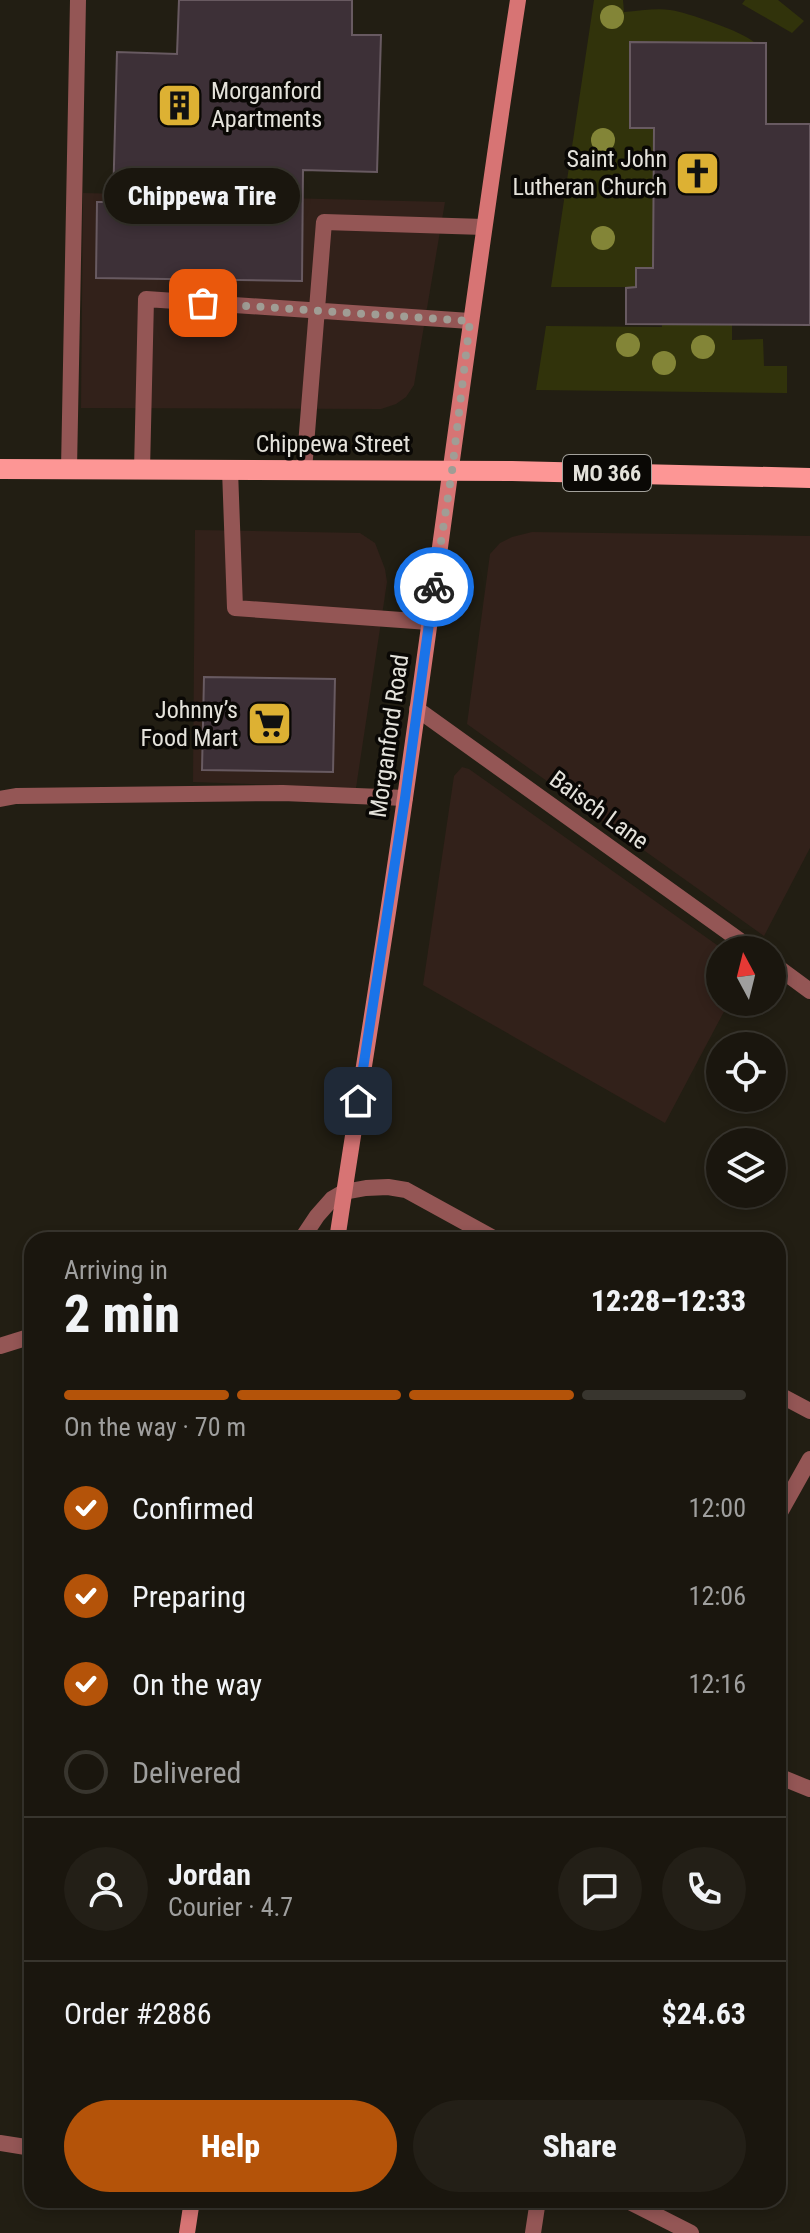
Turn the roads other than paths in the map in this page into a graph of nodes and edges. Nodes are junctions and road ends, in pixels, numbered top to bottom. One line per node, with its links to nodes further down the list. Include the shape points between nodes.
1 (78, 0): 7 (street)
2 (518, 0): 3 (street, Morganford Road)
3 (484, 227): 4 (street, via 324,222); 5 (street, Morganford Road)
4 (317, 311): 5 (street); 8 (street, via 146,299); 10 (street)
5 (470, 321): 11 (street, Morganford Road)
6 (0, 469): 7 (main road, Chippewa Street / MO 366)
7 (69, 469): 8 (main road, Chippewa Street / MO 366)
8 (142, 470): 9 (main road, Chippewa Street / MO 366)
9 (230, 470): 10 (main road, Chippewa Street / MO 366); 13 (street, via 235,608)
10 (304, 470): 11 (main road, Chippewa Street / MO 366)
11 (452, 471): 12 (main road, Chippewa Street / MO 366); 13 (street, Morganford Road)
12 (810, 478)
13 (429, 622): 14 (street, Morganford Road)
14 (417, 709): 15 (street, Morganford Road); 17 (street, Baisch Lane)
15 (405, 798): 16 (street, via 268,793); 20 (street, Morganford Road)
16 (0, 799)
17 (733, 936)
18 (786, 973): 19 (street)
19 (810, 991)
20 (344, 1192): 21 (street); 22 (street, Morganford Road); 23 (street, via 406,1190)
21 (306, 1232)
22 (338, 1232)
23 (482, 1232)
24 (24, 1338): 25 (street)
25 (0, 1346)
26 (786, 1398): 27 (street)
27 (810, 1411)
28 (810, 1459): 29 (street)
29 (786, 1502)
30 (786, 1779): 31 (street)
31 (810, 1789)
32 (0, 2143): 33 (street)
33 (24, 2147)
34 (191, 2208): 37 (street)
35 (537, 2208): 38 (street)
36 (642, 2208): 39 (street)
37 (187, 2233)
38 (533, 2233)
39 (691, 2233)

